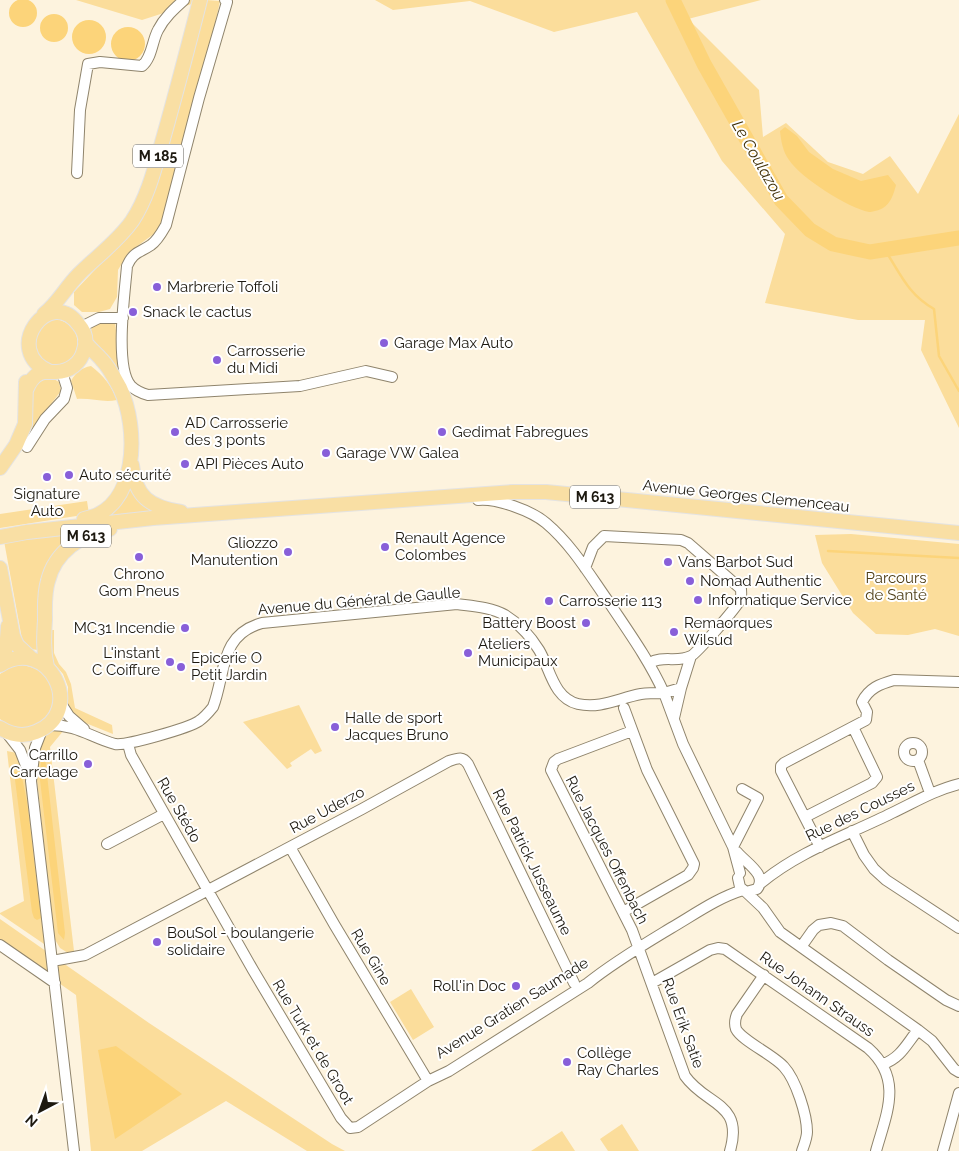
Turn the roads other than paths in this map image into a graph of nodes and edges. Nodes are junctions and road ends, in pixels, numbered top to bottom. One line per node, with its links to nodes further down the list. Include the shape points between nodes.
1 (184, 0): 4 (street, via 162,22 147,62 142,66 88,64 80,110)
2 (225, 0): 7 (street, via 166,225 152,244 130,259)
3 (198, 7): 5 (main road, M 185, via 176,95 142,203 119,236)
4 (77, 173)
5 (69, 285): 6 (main road, M 185, via 53,308); 8 (main road, via 63,302)
6 (44, 314): 8 (main road, via 64,314); 10 (main road, via 36,319 26,335)
7 (123, 318): 8 (street); 14 (street, via 121,346 125,376 130,385 148,395 300,386 366,371)
8 (77, 322): 9 (main road)
9 (86, 342): 11 (main road); 13 (main road, M 613)
10 (28, 354): 12 (main road, via 40,368); 15 (main road, via 30,366)
11 (78, 362): 12 (main road, via 71,368); 13 (main road, M 613, via 96,362)
12 (56, 372): 15 (main road, via 35,376); 16 (street, via 67,388 64,399)
13 (111, 374): 17 (main road, M 613, via 127,409)
14 (392, 376)
15 (26, 390): 18 (main road, via 25,424 16,445)
16 (26, 447)
17 (131, 449): 20 (main road, M 613, via 136,486 151,503 179,512); 22 (main road, via 121,492 100,514)
18 (0, 468)
19 (454, 495): 20 (main road, Avenue Georges Clemenceau / M 613); 21 (main road, Avenue Georges Clemenceau / M 613, via 546,492); 23 (street, via 463,501 482,499 529,512 566,542)
20 (228, 512): 22 (main road, Avenue Georges Clemenceau / M 613); 30 (main road, M 613, via 102,531 88,535 68,549 52,569 45,593 44,652)
21 (959, 533)
22 (0, 535)
23 (585, 568): 26 (street, via 593,547 604,536 688,543 740,589 741,598); 28 (street)
24 (1, 574): 25 (main road)
25 (8, 618): 27 (main road, via 17,645); 29 (main road, via 6,647)
26 (691, 656): 28 (street, via 657,659); 32 (street)
27 (32, 659): 29 (main road, via 7,660); 30 (main road)
28 (650, 663): 33 (street)
29 (0, 664)
30 (47, 667): 34 (main road, via 60,689)
31 (959, 682): 37 (street, via 894,680 884,683 867,693 862,702 867,712 866,720)
32 (681, 688): 33 (street, Avenue du Général de Gaulle); 36 (street)
33 (664, 693): 36 (street); 42 (street, Avenue du Général de Gaulle, via 642,694 596,706 575,703 556,687 539,649 523,629 504,614 479,606 457,604 249,627 230,646 216,700 207,715 192,725)
34 (60, 702): 38 (main road, via 57,714); 41 (street, Avenue du Général de Gaulle, via 68,716)
35 (624, 708): 40 (street)
36 (674, 718): 54 (street, via 683,744)
37 (853, 727): 50 (street, via 877,777 872,783); 50 (street, via 781,766)
38 (45, 728): 39 (main road, via 18,736); 41 (street, Avenue du Général de Gaulle, via 63,726); 45 (street, via 35,748)
39 (3, 730): 45 (street, via 23,757)
40 (632, 730): 64 (street, via 647,770 694,864 688,875); 64 (street, Rue Jacques Offenbach, via 558,759 551,770)
41 (86, 732): 42 (street, Avenue du Général de Gaulle, via 116,744)
42 (128, 744): 49 (street, Rue Stédo)
43 (460, 758): 53 (street, Rue Uderzo); 73 (street, Rue Patrick Jusseaume, via 468,764)
44 (918, 760): 48 (street)
45 (32, 781): 69 (street)
46 (959, 784): 48 (street, Rue des Cousses)
47 (742, 789): 54 (street, via 758,798)
48 (930, 793): 51 (street, Rue des Cousses)
49 (164, 814): 52 (street); 60 (street, Rue Stédo)
50 (805, 817): 55 (street)
51 (852, 831): 55 (street, Rue des Cousses); 65 (street, via 864,855 886,880)
52 (107, 844)
53 (290, 847): 60 (street, Rue Uderzo); 79 (street, Rue Gine, via 334,924)
54 (733, 847): 57 (street); 58 (street)
55 (820, 847): 56 (street, Rue des Cousses)
56 (776, 870): 57 (street, Rue des Cousses); 59 (street, Rue des Cousses)
57 (756, 871): 58 (street, via 747,869); 59 (street, via 761,879)
58 (739, 876): 61 (street, via 738,884); 62 (street)
59 (760, 885): 61 (street, via 754,891); 63 (street)
60 (208, 890): 69 (street, Rue Uderzo, via 85,955); 79 (street, Rue Turk et de Groot, via 301,1051 350,1128 358,1127)
61 (744, 891): 62 (street); 63 (street)
62 (725, 896): 68 (street)
63 (763, 908): 67 (street, via 780,932)
64 (623, 912): 68 (street, Rue Jacques Offenbach)
65 (959, 928)
66 (0, 944): 72 (street)
67 (801, 946): 75 (street, via 819,925 843,926); 76 (street)
68 (639, 947): 70 (street, Avenue Gratien Saumade); 74 (street, Rue Erik Satie)
69 (52, 961): 72 (street)
70 (607, 968): 73 (street, Avenue Gratien Saumade); 79 (street, Avenue Gratien Saumade)
71 (764, 975): 74 (street, Rue Johann Strauss, via 733,952 718,948); 77 (street, Rue Johann Strauss, via 868,1048); 83 (street, via 737,1014 736,1029 791,1076 805,1115 807,1134)
72 (55, 983): 81 (street)
73 (574, 983): 79 (street, Avenue Gratien Saumade, via 446,1066)
74 (652, 983): 82 (street, Rue Erik Satie, via 685,1076 720,1105 731,1120 733,1139)
75 (959, 1006)
76 (918, 1030): 77 (street, via 900,1055); 78 (street)
77 (883, 1064): 84 (street, via 887,1074 888,1106)
78 (959, 1072)
79 (432, 1079)
80 (959, 1094): 85 (street)
81 (74, 1151)
82 (730, 1151)
83 (802, 1151)
84 (876, 1151)
85 (943, 1151)

